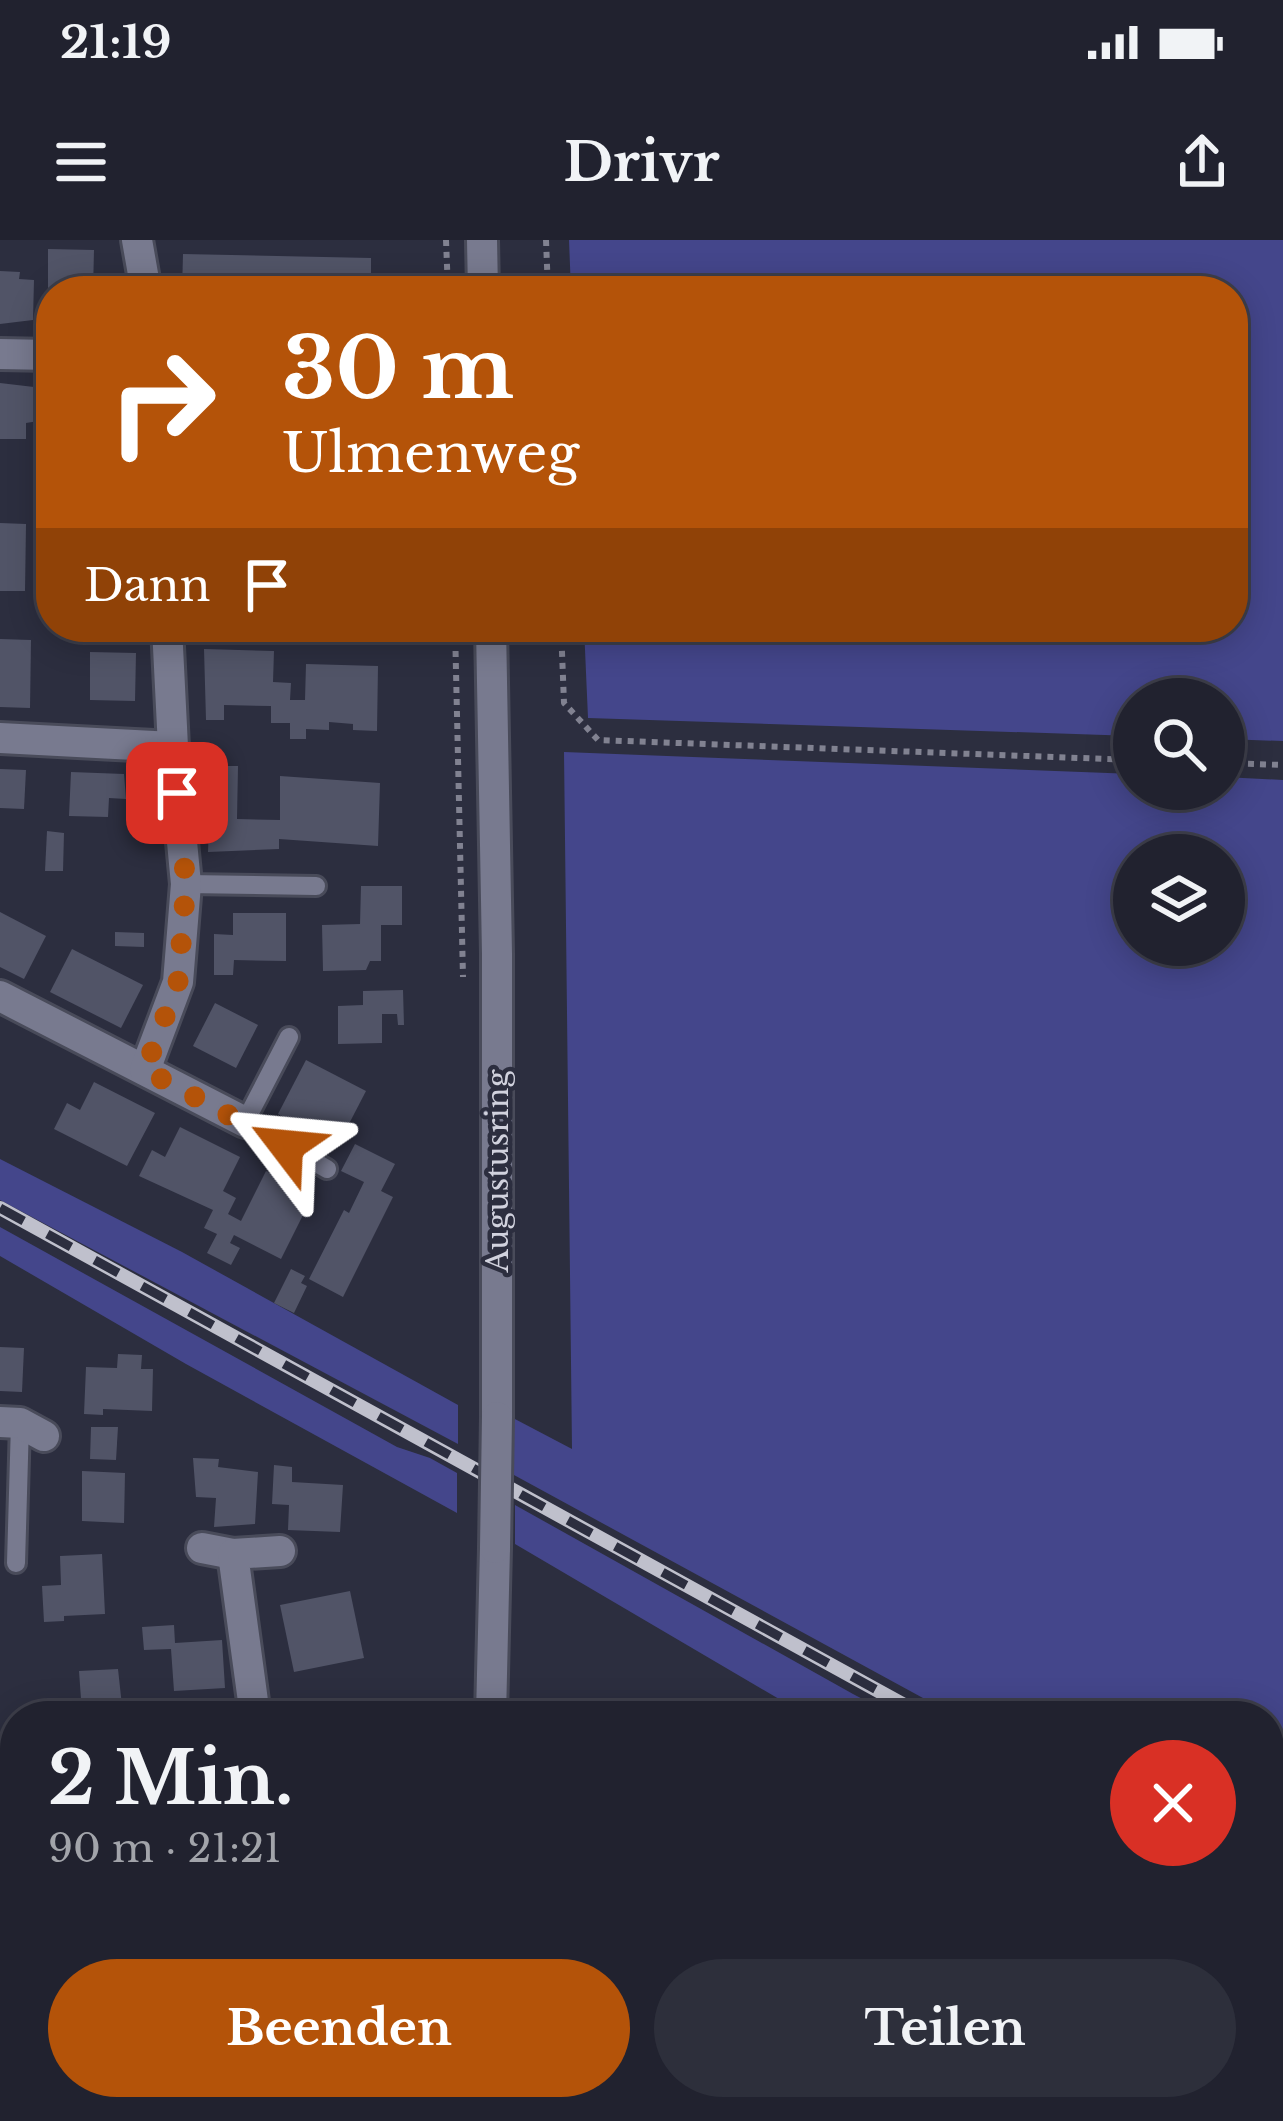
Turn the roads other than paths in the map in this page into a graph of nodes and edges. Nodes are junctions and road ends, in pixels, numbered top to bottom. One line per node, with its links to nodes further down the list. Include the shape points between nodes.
1 (137, 240): 3 (street)
2 (482, 240): 4 (street)
3 (143, 276)
4 (483, 276)
5 (0, 354): 6 (street)
6 (36, 355)
7 (168, 642): 10 (street)
8 (491, 642): 22 (street, Augustusring, bridge)
9 (0, 739): 10 (street)
10 (173, 747): 11 (street)
11 (186, 884): 12 (lane); 15 (street, via 178,982)
12 (316, 886)
13 (0, 996): 15 (street)
14 (289, 1037): 16 (lane)
15 (145, 1070): 16 (street)
16 (245, 1122): 17 (lane)
17 (327, 1169)
18 (21, 1427): 20 (lane)
19 (280, 1551): 21 (street, via 218,1551)
20 (16, 1563)
21 (252, 1701)
22 (491, 1701)

